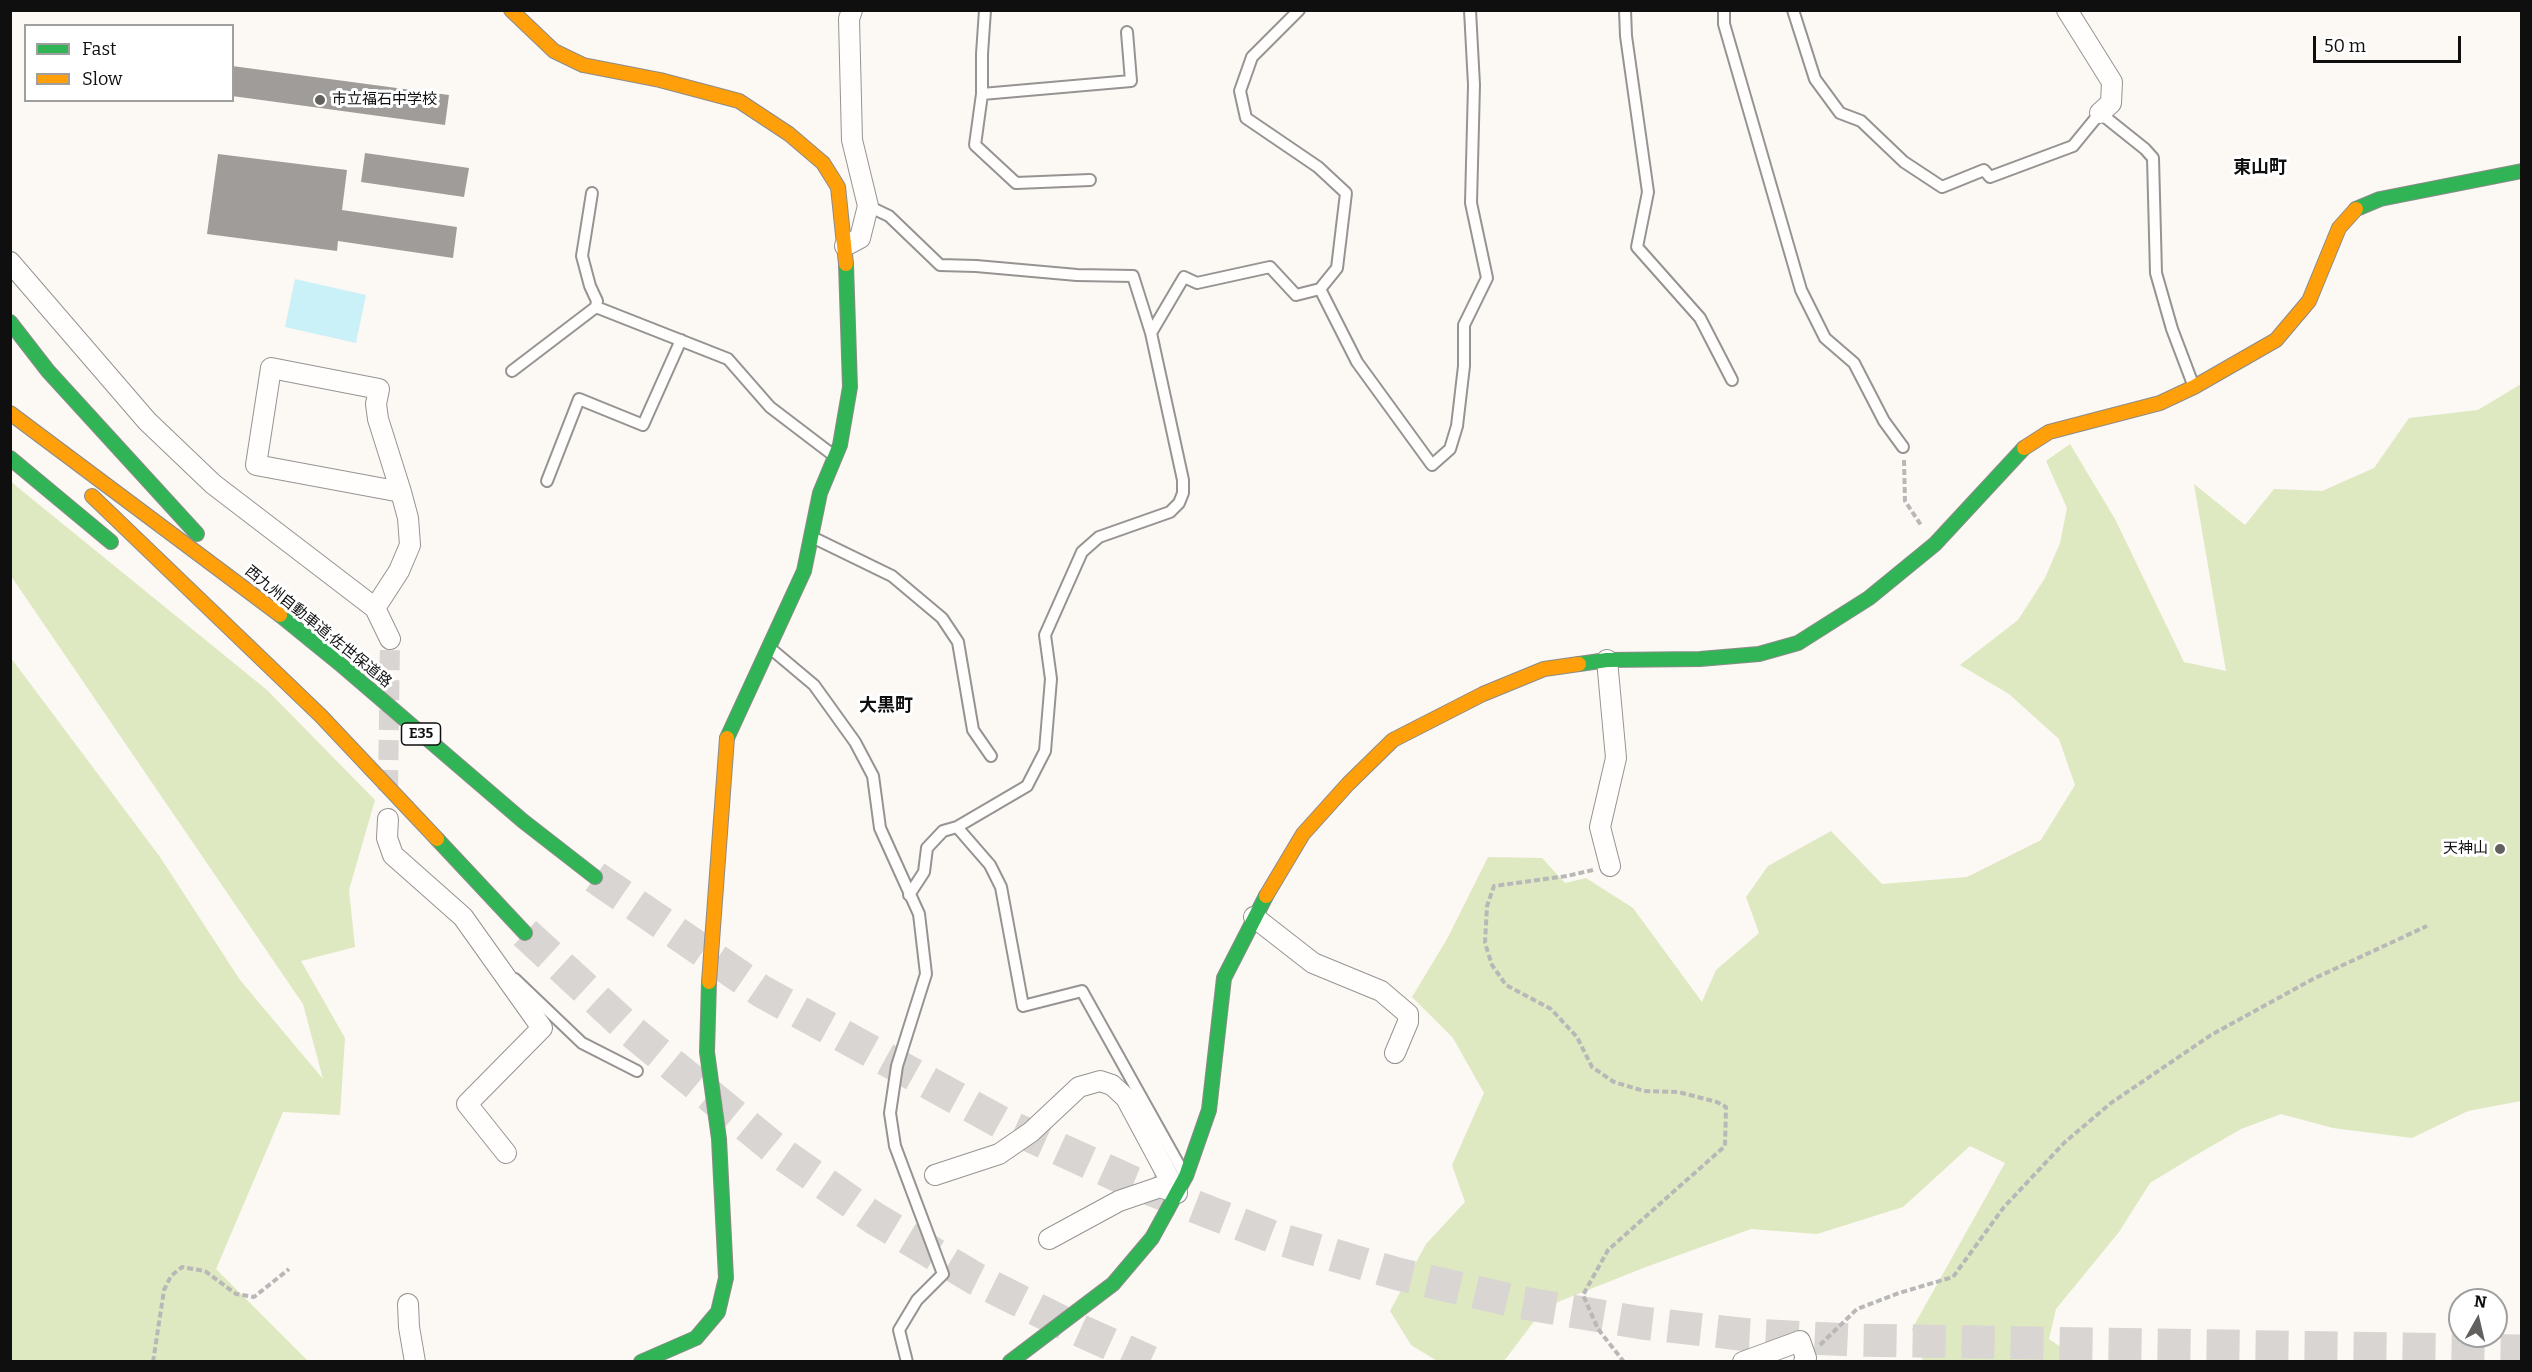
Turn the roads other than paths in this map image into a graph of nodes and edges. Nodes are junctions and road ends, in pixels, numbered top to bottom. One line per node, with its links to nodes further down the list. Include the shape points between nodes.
1 (511, 10): 17 (main road, via 554,51 583,65 739,101 789,134 823,162 838,187)
2 (852, 10): 16 (street, via 852,140)
3 (985, 10): 11 (lane)
4 (1299, 10): 19 (lane, via 1252,57 1240,91 1246,118 1318,167 1346,193 1337,268)
5 (1470, 10): 19 (lane, via 1474,84 1471,202 1486,278 1464,325 1457,426 1450,449 1432,465 1357,362)
6 (1625, 10): 25 (lane, via 1648,192 1637,248 1700,318)
7 (1724, 10): 29 (lane, via 1724,24 1802,290 1825,338 1854,363 1884,421)
8 (1793, 10): 12 (lane, via 1815,79 1840,113 1862,121 1904,162 1941,187 1984,171 1990,177 2073,147)
9 (2067, 10): 12 (street, via 2112,82 2111,103)
10 (1127, 32): 11 (lane, via 1131,81)
11 (982, 94): 14 (lane, via 975,145 1016,183)
12 (2100, 113): 26 (lane, via 2153,158 2156,273)
13 (2522, 171): 26 (main road, via 2380,199 2353,210 2339,228 2309,301 2293,322 2276,340)
14 (1090, 180)
15 (592, 194): 20 (lane, via 582,256)
16 (868, 206): 17 (street, via 860,238); 22 (lane, via 889,216 940,265 1133,276)
17 (845, 246): 30 (main road, via 850,387)
18 (10, 262): 38 (street, via 147,421 213,484)
19 (1320, 288): 22 (lane, via 1296,295 1270,267 1197,284 1184,277)
20 (596, 307): 23 (lane); 24 (lane)
21 (10, 322): 37 (main road, via 48,370)
22 (1151, 333): 45 (lane, via 1183,493 1170,512 1099,537 1082,552 1045,635 1051,679 1045,752 1027,786)
23 (681, 340): 30 (lane, via 728,359 770,407); 32 (lane, via 643,425 579,399)
24 (512, 371)
25 (1732, 380)
26 (2194, 387): 42 (main road, via 2160,403 2049,432 2019,453 1935,544 1869,598 1798,643 1760,654)
27 (10, 413): 37 (main road, 西九州自動車道;佐世保道路 / E35)
28 (10, 418): 39 (main road)
29 (1903, 447)
30 (835, 457): 34 (main road, via 820,493)
31 (10, 458): 35 (main road)
32 (547, 482)
33 (400, 492): 33 (street, via 378,419 379,389 271,368 256,465); 38 (street, via 408,518 410,545 399,571)
34 (811, 536): 41 (main road, via 804,571); 43 (lane, via 892,576 942,618 958,642 973,730)
35 (120, 550)
36 (156, 576): 39 (main road)
37 (248, 590): 47 (main road, 西九州自動車道;佐世保道路 / E35)
38 (375, 608): 40 (street)
39 (221, 619): 50 (main road, via 321,716)
40 (390, 639)
41 (770, 647): 48 (lane, via 814,685 855,742 873,776 880,828); 61 (main road, via 727,738 709,974 707,1052 719,1139 726,1278 718,1312 696,1338)
42 (1607, 660): 46 (street, via 1616,758 1600,827); 49 (main road, via 1544,669 1483,694 1393,740 1303,834)
43 (991, 756)
44 (388, 819): 51 (street, via 387,838 393,855 463,917)
45 (957, 827): 48 (lane, via 943,831 927,848 924,872); 56 (lane, via 990,865 1002,887 1023,1006 1082,991)
46 (1610, 866)
47 (595, 877)
48 (909, 895): 62 (lane, via 919,914 926,974 897,1066 890,1113 894,1146 943,1274 917,1300 899,1330)
49 (1254, 917): 52 (street, via 1313,963 1381,991 1408,1014); 56 (main road, via 1224,978 1209,1110)
50 (525, 933)
51 (496, 963): 53 (lane, via 582,1042); 54 (street, via 542,1028 467,1104)
52 (1395, 1053)
53 (638, 1071)
54 (506, 1153)
55 (935, 1175): 56 (street, via 999,1154 1031,1132 1079,1087 1100,1082 1112,1085 1126,1098)
56 (1181, 1184): 57 (street, via 1119,1201); 63 (main road, via 1152,1238 1113,1284)
57 (1049, 1239)
58 (408, 1304): 60 (street)
59 (1805, 1360): 64 (street, via 1800,1341)
60 (415, 1362)
61 (641, 1362)
62 (906, 1362)
63 (1010, 1362)
64 (1743, 1362)

